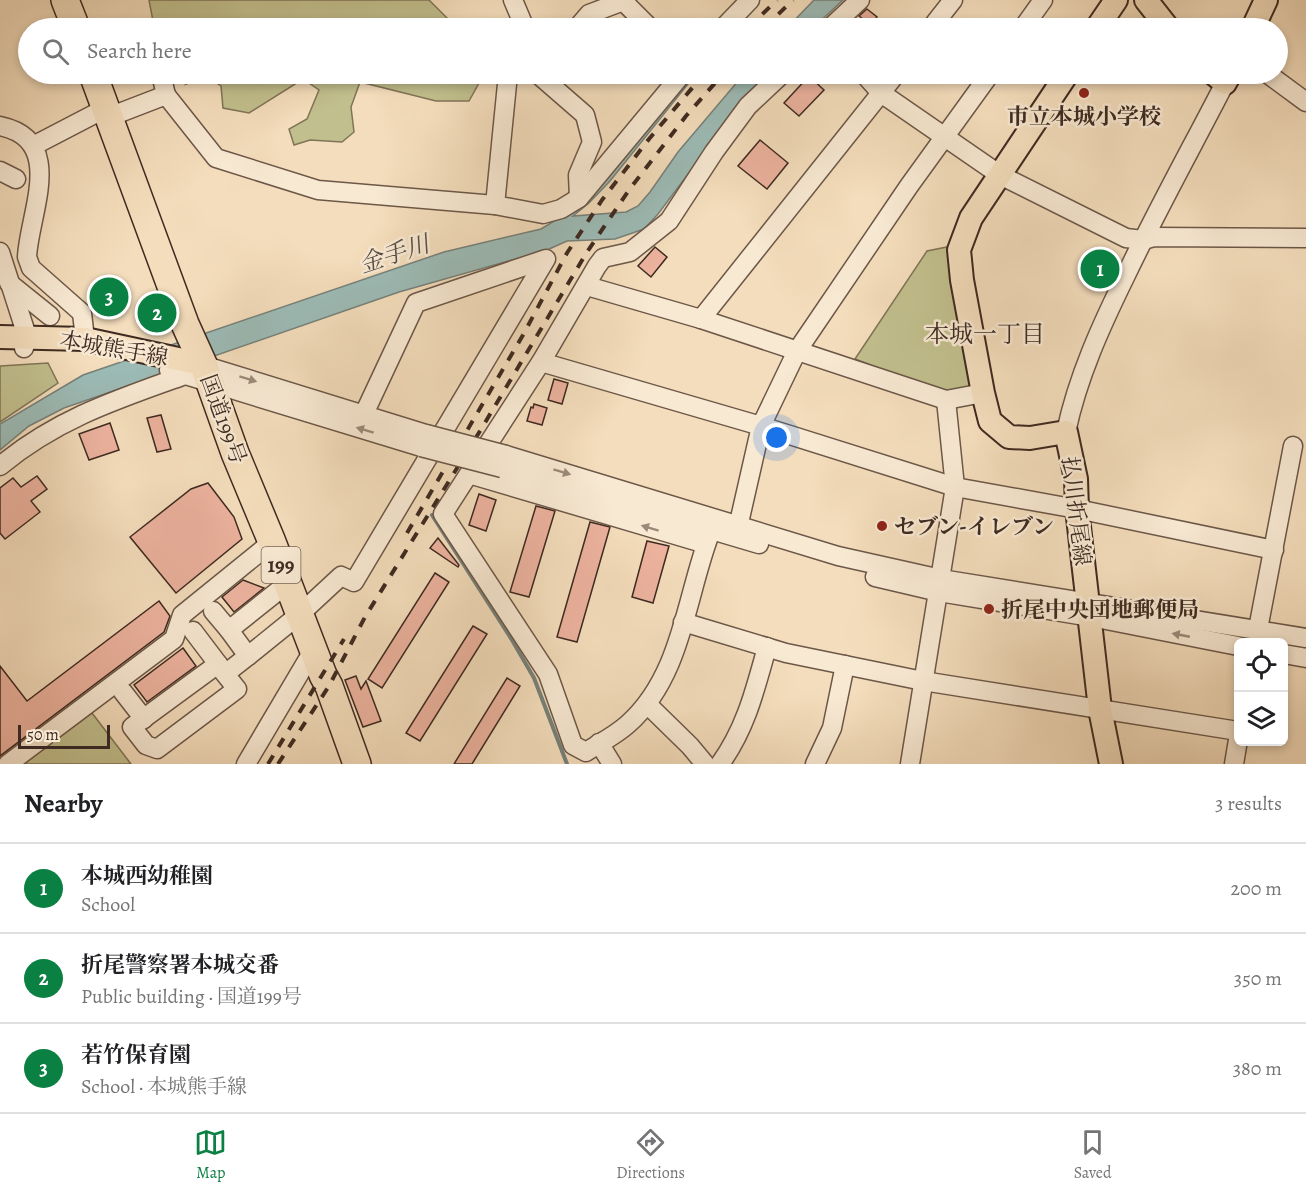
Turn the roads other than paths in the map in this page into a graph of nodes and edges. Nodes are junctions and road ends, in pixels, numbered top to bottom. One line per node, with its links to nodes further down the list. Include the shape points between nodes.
1 (65, 0): 11 (highway)
2 (513, 0): 12 (street)
3 (750, 0): 15 (street)
4 (860, 0): 16 (street)
5 (953, 0): 17 (street)
6 (1043, 0): 18 (street)
7 (1116, 0): 19 (main road)
8 (1146, 0): 20 (main road)
9 (1266, 0): 21 (main road)
10 (622, 2): 13 (street); 14 (street)
11 (72, 18)
12 (521, 18)
13 (586, 18)
14 (639, 18)
15 (733, 18)
16 (841, 18)
17 (939, 18)
18 (1030, 18)
19 (1104, 18)
20 (1160, 18)
21 (1258, 18)
22 (97, 84): 37 (highway, 国道199号 / 199)
23 (163, 84): 35 (street)
24 (507, 84): 45 (street)
25 (549, 84): 44 (street, via 585,115 592,142 578,175)
26 (674, 84): 44 (street)
27 (771, 84): 50 (street, via 748,106 669,221 630,252 603,258)
28 (873, 84): 34 (street)
29 (888, 84): 34 (street)
30 (983, 84): 39 (street)
31 (1060, 84): 42 (main road, 払川折尾線)
32 (1220, 84): 47 (street)
33 (1282, 84): 36 (street)
34 (881, 93): 39 (street); 52 (street)
35 (166, 95): 37 (street); 45 (street, via 216,158 318,190)
36 (1306, 102)
37 (108, 113): 40 (street); 60 (highway, 国道199号 / 199, via 185,324)
38 (0, 126): 40 (street, via 26,138)
39 (945, 136): 42 (street); 57 (street)
40 (33, 146): 54 (street, via 40,173 27,257 31,268 82,313)
41 (0, 171): 43 (street)
42 (1000, 175): 47 (street, via 1126,238); 61 (main road, 払川折尾線, via 971,218 959,250)
43 (16, 179)
44 (579, 198): 45 (street, via 543,214)
45 (495, 205)
46 (1306, 238): 47 (street)
47 (1143, 240): 65 (street, via 1095,339)
48 (0, 252): 49 (street)
49 (9, 283): 51 (street); 55 (street)
50 (586, 286): 52 (street); 59 (street)
51 (50, 316)
52 (701, 319): 57 (street)
53 (0, 337): 55 (main road, 本城熊手線)
54 (85, 339): 55 (main road, 本城熊手線); 58 (main road, 本城熊手線)
55 (26, 342): 56 (main road, 本城熊手線); 58 (main road, 本城熊手線, via 76,351)
56 (0, 349)
57 (797, 351): 62 (street); 64 (street)
58 (116, 352): 60 (main road, 本城熊手線)
59 (541, 362): 64 (street); 70 (street)
60 (193, 371): 63 (street, one-way to 63); 66 (street, one-way to 60); 69 (street, via 77,416 26,444); 75 (highway, 国道199号 / 199, via 235,453)
61 (983, 393): 62 (street); 65 (main road, 払川折尾線, via 990,421 1009,436 1030,438)
62 (946, 400): 71 (street)
63 (364, 414): 66 (street); 81 (street, via 416,303 546,259 354,582 341,576)
64 (761, 426): 71 (street); 73 (street)
65 (1066, 432): 72 (main road, 払川折尾線, via 1076,479)
66 (423, 441): 68 (street, bridge)
67 (1293, 446): 76 (street)
68 (504, 462): 73 (street, one-way to 73); 74 (street)
69 (0, 466)
70 (469, 474): 74 (street, one-way to 70); 101 (street, via 443,514 548,674 573,745 586,752)
71 (955, 487): 72 (street); 78 (street)
72 (1077, 510): 76 (street); 79 (main road, 払川折尾線)
73 (736, 531): 74 (street); 78 (street, via 838,568)
74 (708, 538): 82 (street)
75 (272, 542): 77 (highway, 国道199号 / 199); 103 (street, via 182,615 174,639)
76 (1274, 550): 83 (street)
77 (288, 583): 81 (highway, 国道199号 / 199); 84 (street)
78 (940, 585): 79 (street); 95 (street)
79 (1090, 610): 83 (street); 87 (street, one-way to 79); 98 (main road, 払川折尾線)
80 (213, 611): 84 (street)
81 (300, 614): 89 (highway, 国道199号 / 199); 91 (street)
82 (683, 622): 88 (street); 97 (street, via 662,680)
83 (1258, 629): 86 (street)
84 (229, 630): 91 (street)
85 (193, 631): 94 (street)
86 (1306, 638)
87 (1234, 645)
88 (767, 647): 93 (street); 108 (street, via 747,717)
89 (314, 649): 104 (street); 105 (highway, 国道199号 / 199)
90 (1288, 655): 92 (street)
91 (248, 656): 94 (street)
92 (1306, 657)
93 (845, 665): 95 (street); 109 (street, via 832,728)
94 (222, 669): 99 (street); 99 (street, via 237,689 157,749 146,745 132,727)
95 (923, 681): 98 (street); 110 (street)
96 (123, 692): 99 (street)
97 (647, 704): 101 (street, via 628,724); 107 (street)
98 (1100, 709): 100 (street); 111 (main road, 払川折尾線)
99 (144, 719)
100 (1234, 730)
101 (599, 743): 106 (street)
102 (1238, 746): 112 (street)
103 (8, 764)
104 (246, 764)
105 (357, 764)
106 (612, 764)
107 (705, 764)
108 (720, 764)
109 (815, 764)
110 (912, 764)
111 (1110, 764)
112 (1234, 764)

